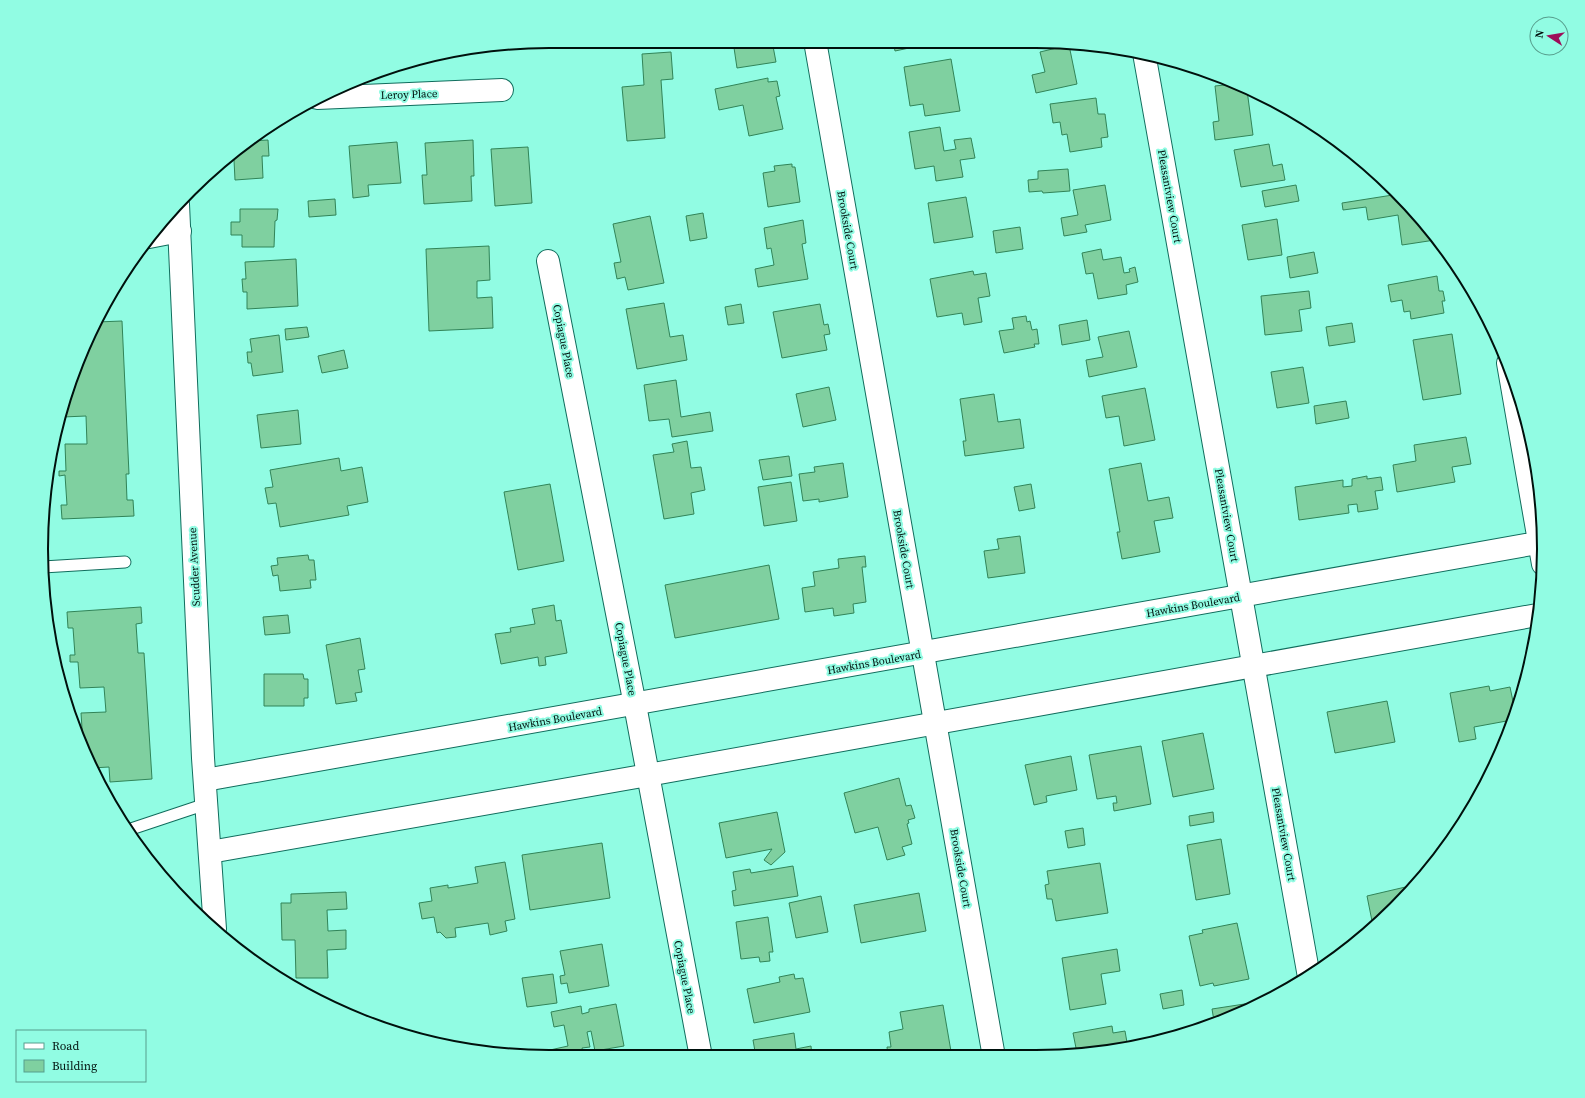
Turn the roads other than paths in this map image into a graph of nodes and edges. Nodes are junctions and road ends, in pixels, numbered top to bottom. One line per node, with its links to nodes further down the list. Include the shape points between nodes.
1 (816, 48): 16 (street, Brookside Court)
2 (1145, 60): 14 (street, Pleasantview Court)
3 (502, 90): 4 (street, Leroy Place)
4 (333, 97)
5 (179, 212): 6 (street, Scudder Avenue)
6 (180, 231): 7 (street); 21 (street, Scudder Avenue)
7 (159, 235)
8 (548, 261): 18 (street, Copiague Place)
9 (1516, 407): 10 (street)
10 (1536, 514)
11 (1537, 543): 14 (street, Hawkins Boulevard)
12 (125, 562): 13 (lane)
13 (49, 567)
14 (1242, 596): 16 (street, Hawkins Boulevard); 17 (street, Pleasantview Court)
15 (1533, 616): 17 (street)
16 (923, 653): 18 (street, Hawkins Boulevard); 19 (street, Brookside Court)
17 (1255, 666): 19 (street); 26 (street, Pleasantview Court)
18 (634, 705): 20 (street, Copiague Place); 21 (street, Hawkins Boulevard)
19 (935, 724): 20 (street); 28 (street, Brookside Court)
20 (648, 775): 24 (street); 27 (street, Copiague Place)
21 (205, 780): 22 (street, Scudder Avenue)
22 (206, 804): 23 (lane); 24 (street, Scudder Avenue)
23 (133, 828)
24 (210, 852): 25 (street, Scudder Avenue)
25 (215, 922)
26 (1308, 970)
27 (700, 1050)
28 (993, 1050)

